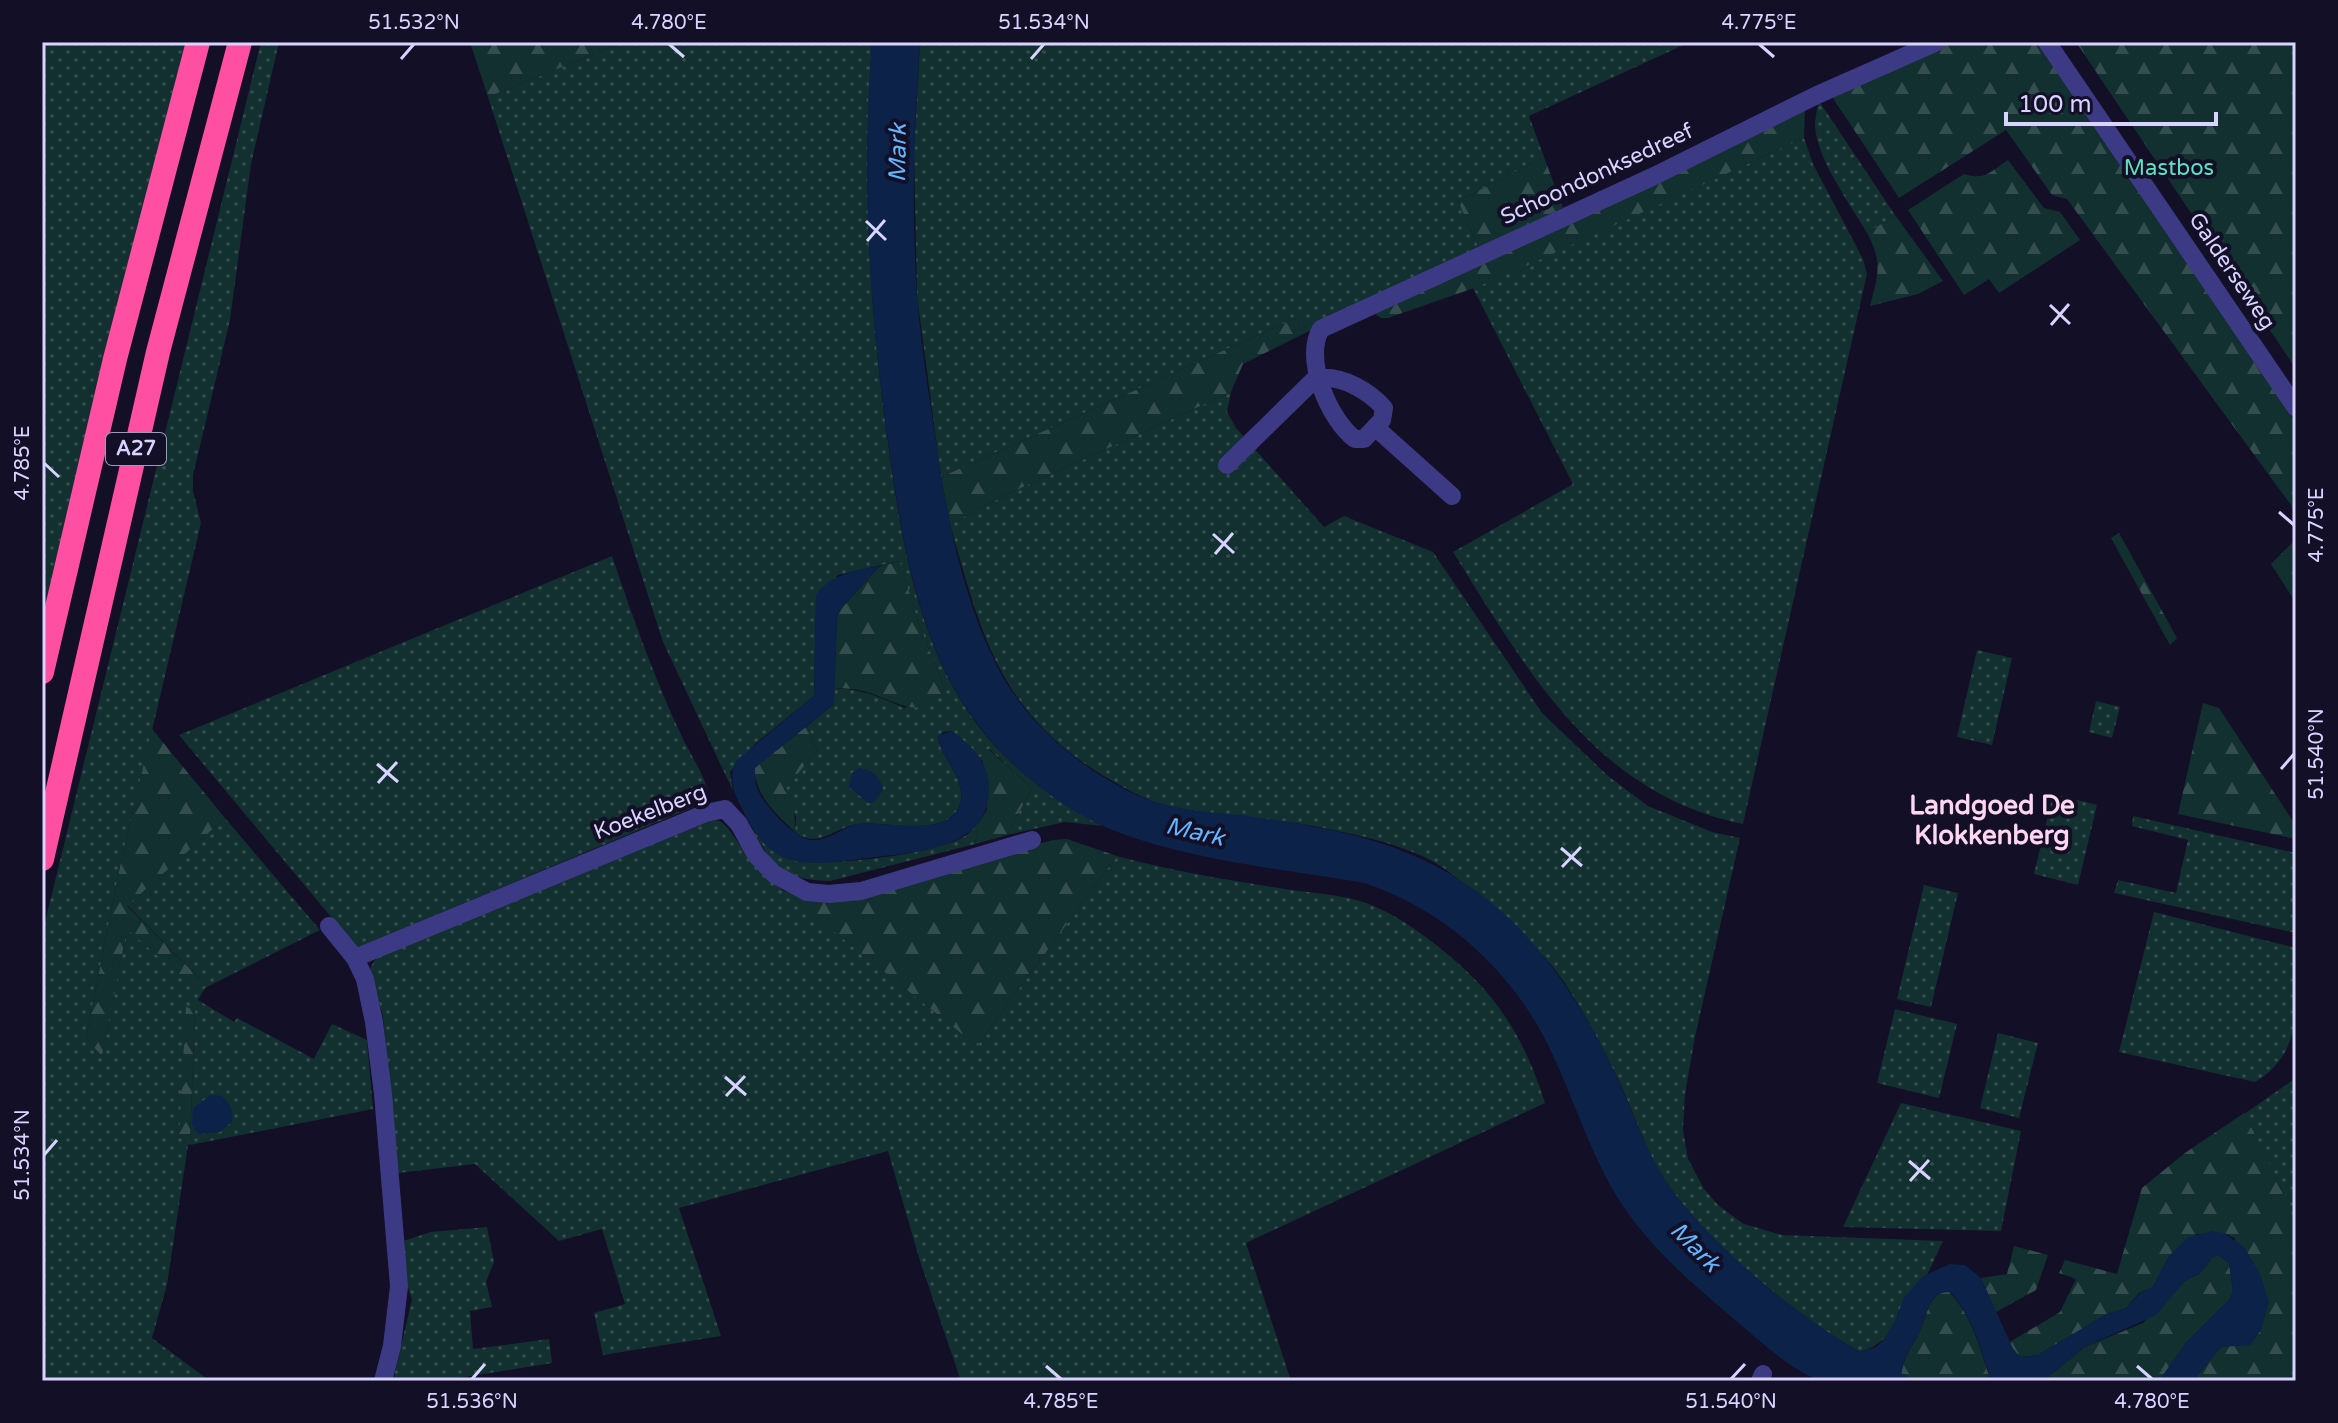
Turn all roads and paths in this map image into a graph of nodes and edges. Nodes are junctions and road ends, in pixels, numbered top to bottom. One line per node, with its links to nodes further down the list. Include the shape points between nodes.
1 (198, 42): 10 (highway, A27, via 115,359)
2 (240, 42): 12 (highway, A27, via 158,352)
3 (1937, 42): 5 (street, Schoondonksedreef, via 1321,329 1314,344)
4 (2047, 42): 6 (street, Galderseweg)
5 (1320, 376): 7 (street, via 1360,388 1377,400 1384,414); 7 (street, Schoondonksedreef, via 1333,416 1350,436 1360,441); 8 (street)
6 (2296, 408)
7 (1375, 427): 9 (street)
8 (1227, 465)
9 (1452, 496)
10 (42, 672)
11 (1032, 840): 14 (street, Koekelberg, via 861,891 807,892 774,874 725,809)
12 (42, 859)
13 (329, 926): 14 (street)
14 (355, 958): 15 (street, via 374,1022 399,1286)
15 (383, 1381)

